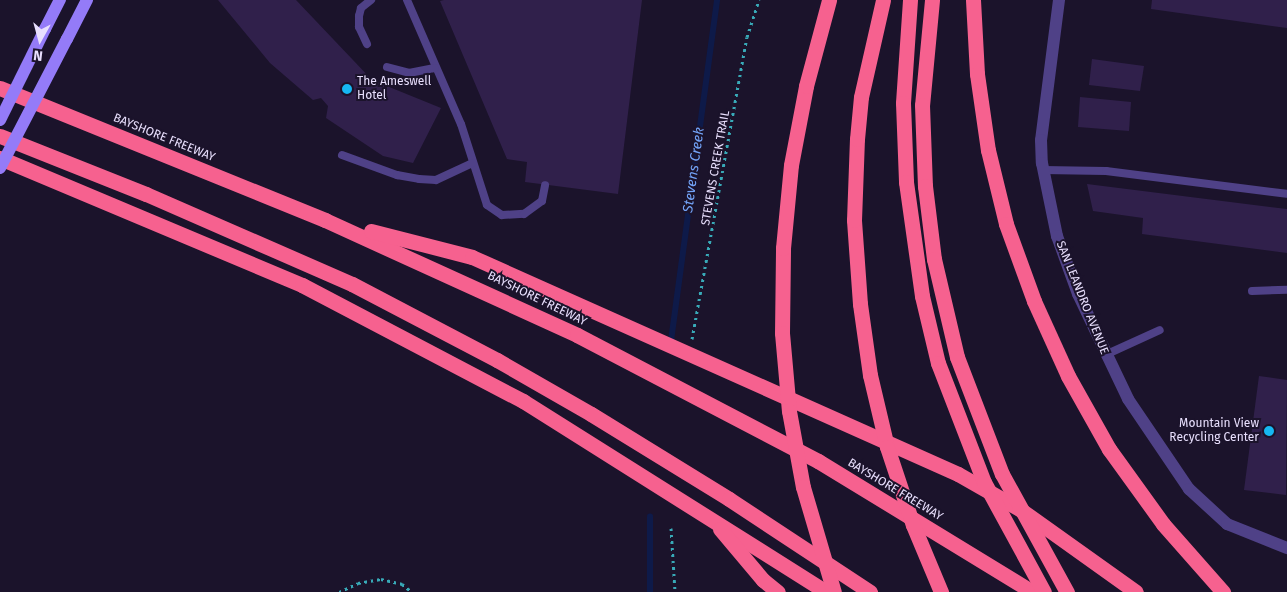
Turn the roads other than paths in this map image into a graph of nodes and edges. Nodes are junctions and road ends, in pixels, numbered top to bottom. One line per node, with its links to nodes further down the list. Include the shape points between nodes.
1 (60, 0): 15 (main road, bridge)
2 (87, 0): 20 (main road, bridge)
3 (371, 0): 11 (lane, via 361,8 359,16 359,27)
4 (407, 0): 13 (lane)
5 (829, 0): 34 (highway, bridge, via 806,86 791,165 782,256 782,333 789,411 801,478 812,526)
6 (883, 0): 36 (highway, bridge, via 861,97 856,139 854,220 860,304 870,375 887,447 913,525)
7 (910, 0): 38 (highway, bridge, via 903,103 906,182 922,296 938,364 984,482 1023,559)
8 (932, 0): 39 (highway, bridge, via 922,105 924,178 934,259 957,357 1002,474)
9 (973, 0): 41 (highway, via 977,74 988,150 1006,224 1034,301 1068,376 1109,449 1163,524)
10 (1058, 0): 21 (street, SAN LEANDRO AVENUE, via 1041,140)
11 (367, 44)
12 (386, 67): 13 (lane, via 409,72)
13 (435, 68): 19 (lane, via 461,124)
14 (1, 88): 25 (highway, BAYSHORE FREEWAY)
15 (0, 120)
16 (0, 136): 35 (highway, via 146,194 369,293 591,414 729,498)
17 (342, 154): 19 (lane, via 397,175 419,179 436,180)
18 (0, 158): 23 (highway)
19 (472, 163): 22 (lane, via 487,205 502,215 524,214 542,201)
20 (0, 167): 23 (highway)
21 (1043, 170): 24 (lane, via 1106,171); 29 (street, SAN LEANDRO AVENUE, via 1066,263)
22 (545, 185)
23 (81, 192): 30 (highway, via 302,285 523,401)
24 (1287, 194)
25 (325, 220): 37 (highway, BAYSHORE FREEWAY, via 496,296 738,417 895,506); 40 (highway, via 472,257 958,474 1021,510)
26 (1252, 290): 27 (lane)
27 (1287, 290)
28 (1160, 330): 29 (lane)
29 (1105, 354): 31 (street, SAN LEANDRO AVENUE, via 1149,433 1206,508 1246,534)
30 (710, 518): 32 (highway, via 763,580); 33 (highway)
31 (1287, 548)
32 (778, 592)
33 (826, 592)
34 (834, 592)
35 (870, 592)
36 (941, 592)
37 (1033, 592)
38 (1044, 592)
39 (1067, 592)
40 (1136, 592)
41 (1222, 592)

